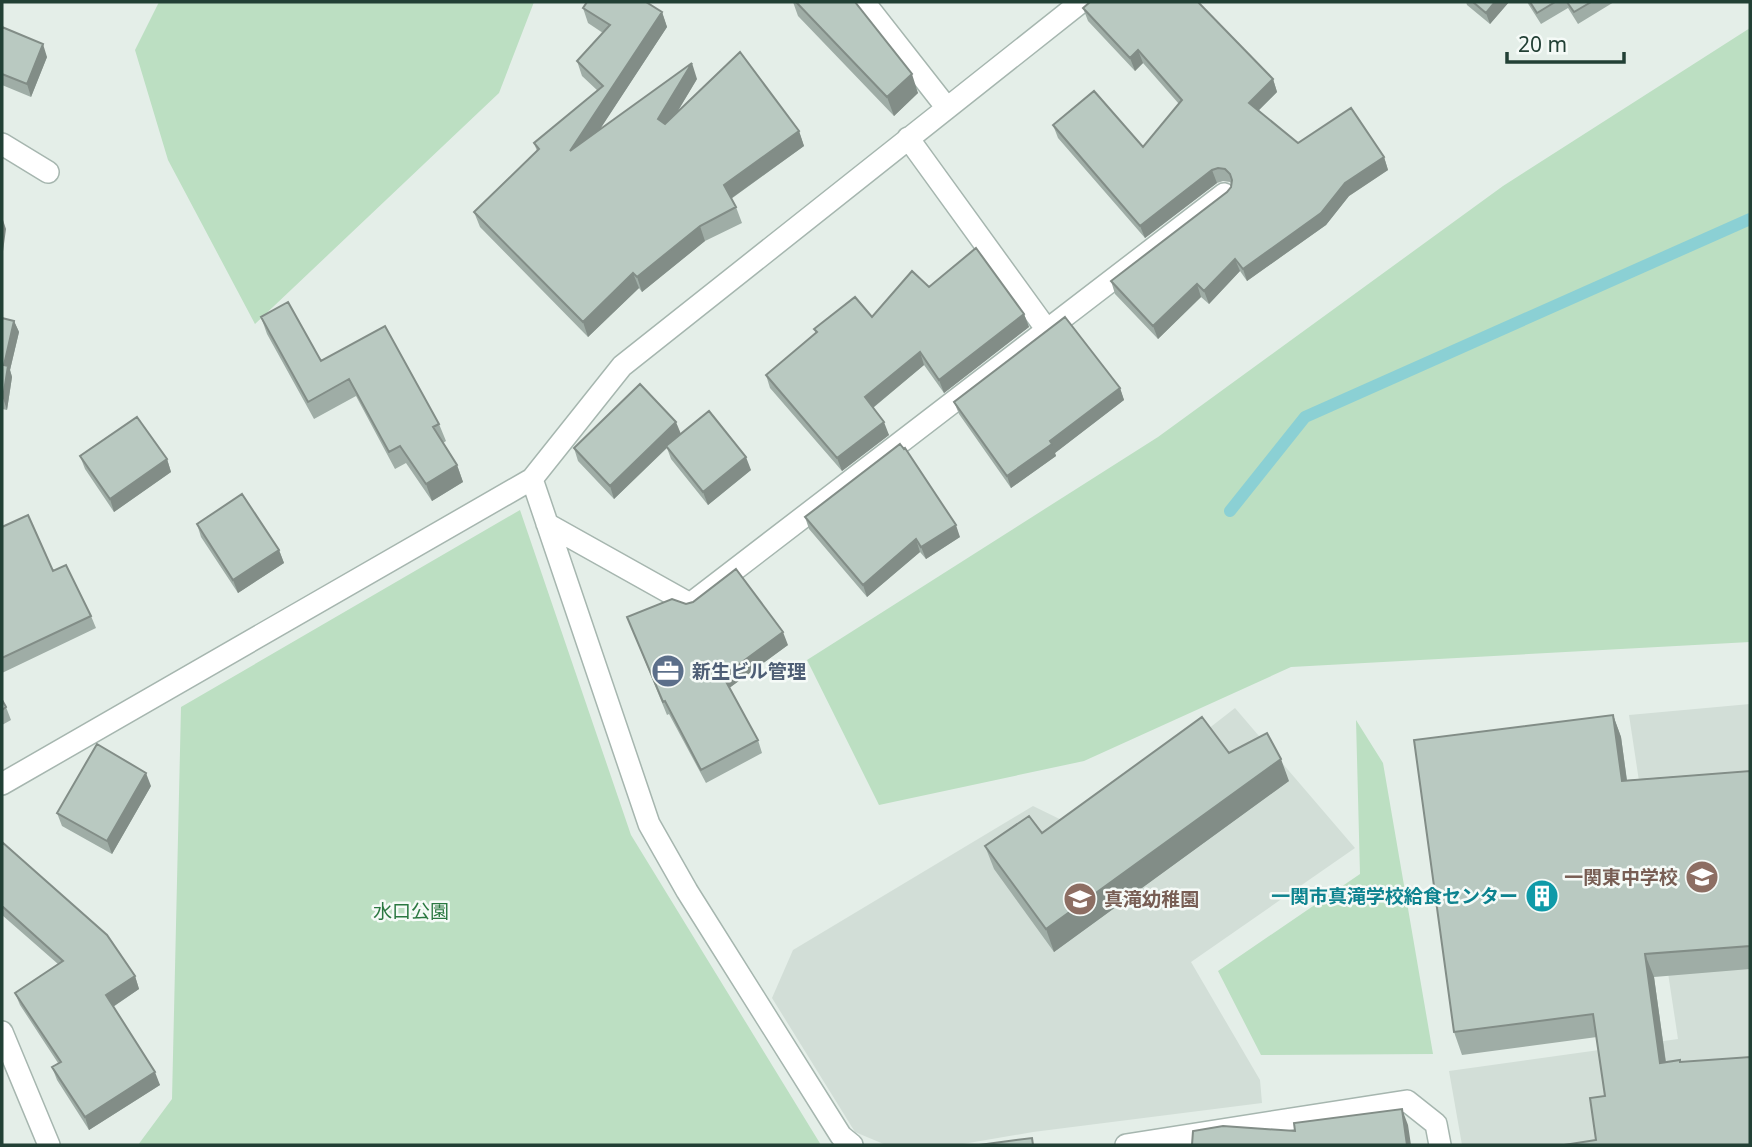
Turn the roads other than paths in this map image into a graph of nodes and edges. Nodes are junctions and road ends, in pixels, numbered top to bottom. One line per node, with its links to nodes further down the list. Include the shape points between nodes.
1 (864, 2): 3 (street)
2 (1081, 2): 3 (street)
3 (947, 108): 4 (street)
4 (908, 138): 8 (street); 9 (street, via 622,366)
5 (2, 144): 6 (street)
6 (48, 172)
7 (1224, 194): 8 (street)
8 (1047, 330): 10 (street, via 690,604)
9 (532, 479): 10 (street); 11 (street)
10 (547, 524): 14 (street, via 649,824 833,1125)
11 (2, 784)
12 (2, 1032): 13 (street)
13 (45, 1143)
14 (852, 1145)
15 (1126, 1145): 16 (street, via 1407,1101 1436,1124)
16 (1440, 1145)

